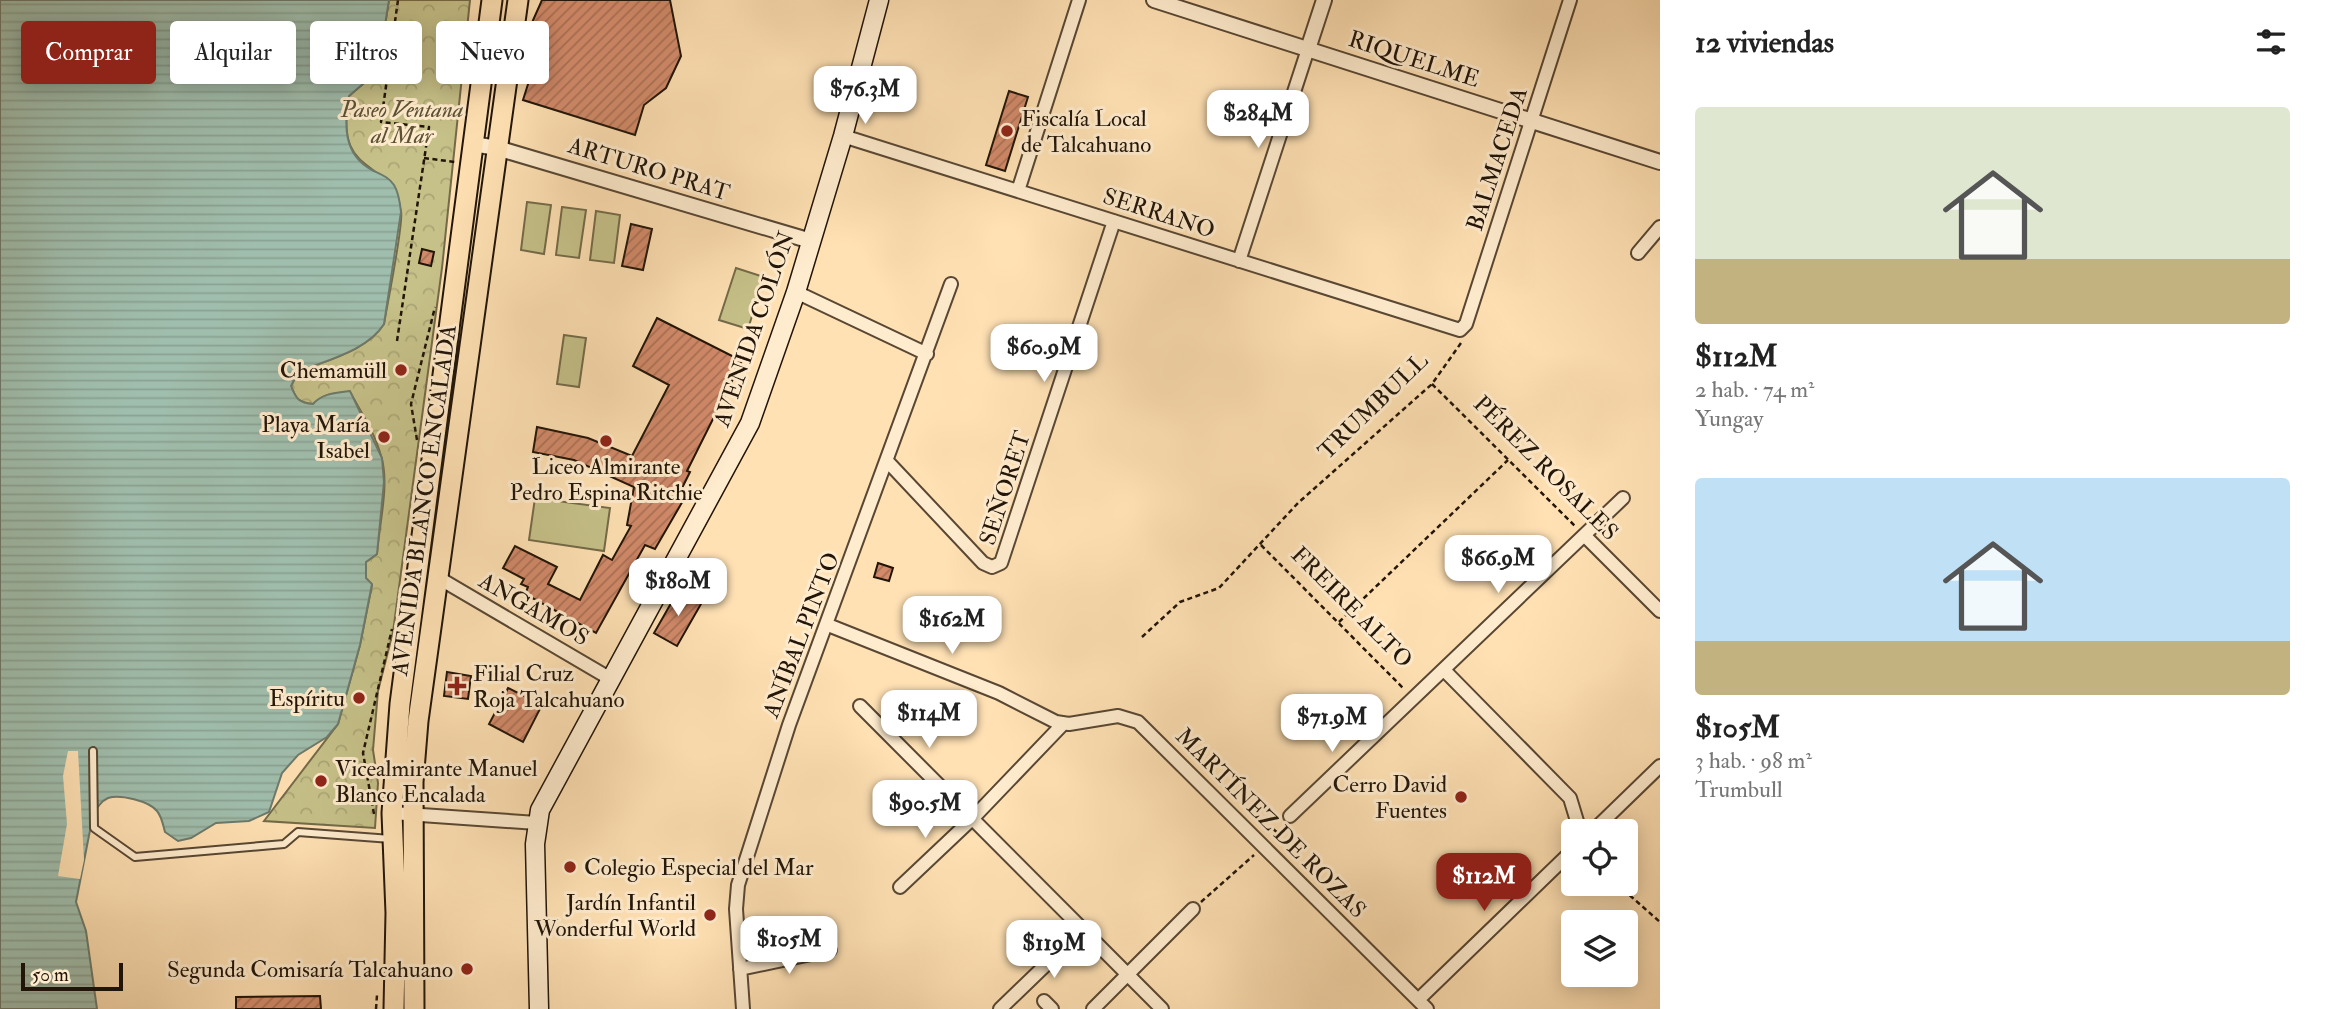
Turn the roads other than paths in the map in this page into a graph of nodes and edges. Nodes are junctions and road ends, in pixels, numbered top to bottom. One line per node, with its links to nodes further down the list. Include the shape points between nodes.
1 (492, 0): 11 (main road, AVENIDA BLANCO ENCALADA)
2 (518, 0): 12 (main road, AVENIDA BLANCO ENCALADA)
3 (879, 0): 10 (main road, AVENIDA COLÓN)
4 (1079, 0): 14 (street)
5 (1154, 0): 8 (street, RIQUELME)
6 (1324, 0): 8 (street)
7 (1570, 0): 9 (street, BALMACEDA)
8 (1308, 49): 9 (street, RIQUELME); 19 (street)
9 (1531, 121): 13 (street, RIQUELME); 22 (street, BALMACEDA)
10 (843, 136): 14 (street, SERRANO); 17 (main road, AVENIDA COLÓN)
11 (473, 144): 12 (street, ARTURO PRAT); 36 (main road, AVENIDA BLANCO ENCALADA, via 405,657)
12 (497, 148): 17 (street, ARTURO PRAT); 27 (main road, AVENIDA BLANCO ENCALADA)
13 (1659, 160)
14 (1018, 191): 15 (street, SERRANO)
15 (1114, 221): 19 (street, SERRANO); 24 (street, SEÑORET, via 1006,556 997,566 983,564)
16 (1660, 227): 18 (street)
17 (811, 241): 21 (main road, AVENIDA COLÓN)
18 (1638, 253)
19 (1239, 261): 22 (street, SERRANO)
20 (951, 284): 23 (street, ANÍBAL PINTO)
21 (796, 292): 23 (street); 31 (main road, AVENIDA COLÓN, via 761,395 735,453)
22 (1462, 329)
23 (927, 354): 24 (street, ANÍBAL PINTO)
24 (888, 462): 29 (street, ANÍBAL PINTO)
25 (1623, 498): 26 (street)
26 (1585, 536): 28 (street, PÉREZ ROSALES); 30 (street)
27 (437, 577): 31 (street, ANGAMOS); 37 (main road, AVENIDA BLANCO ENCALADA, via 417,732)
28 (1660, 611)
29 (828, 625): 33 (street, via 963,678); 49 (street, ANÍBAL PINTO, via 789,725 738,885)
30 (1444, 670): 39 (street, FREIRE ALTO, via 1570,798); 41 (street)
31 (609, 678): 42 (main road, AVENIDA COLÓN, via 549,789)
32 (860, 706): 38 (street)
33 (1063, 724): 38 (street); 51 (street, MARTÍNEZ DE ROZAS, via 1118,716 1138,722)
34 (93, 751): 43 (lane, via 94,828 135,857 284,844 298,832)
35 (1660, 766): 40 (street)
36 (392, 813): 37 (street); 43 (main road, AVENIDA BLANCO ENCALADA)
37 (413, 813): 42 (street); 53 (main road, AVENIDA BLANCO ENCALADA)
38 (973, 818): 45 (street); 47 (street)
39 (1576, 819)
40 (1605, 819)
41 (1285, 820)
42 (537, 823): 54 (main road, AVENIDA COLÓN)
43 (393, 839): 52 (main road, AVENIDA BLANCO ENCALADA)
44 (1561, 862): 51 (street)
45 (900, 887)
46 (1194, 909): 50 (street)
47 (1084, 928): 50 (street); 56 (street)
48 (830, 950): 49 (street)
49 (740, 970): 55 (street, ANÍBAL PINTO)
50 (1128, 974): 57 (street); 58 (street)
51 (1423, 1005)
52 (394, 1009)
53 (414, 1009)
54 (539, 1009)
55 (743, 1009)
56 (1000, 1009)
57 (1093, 1009)
58 (1162, 1009)

